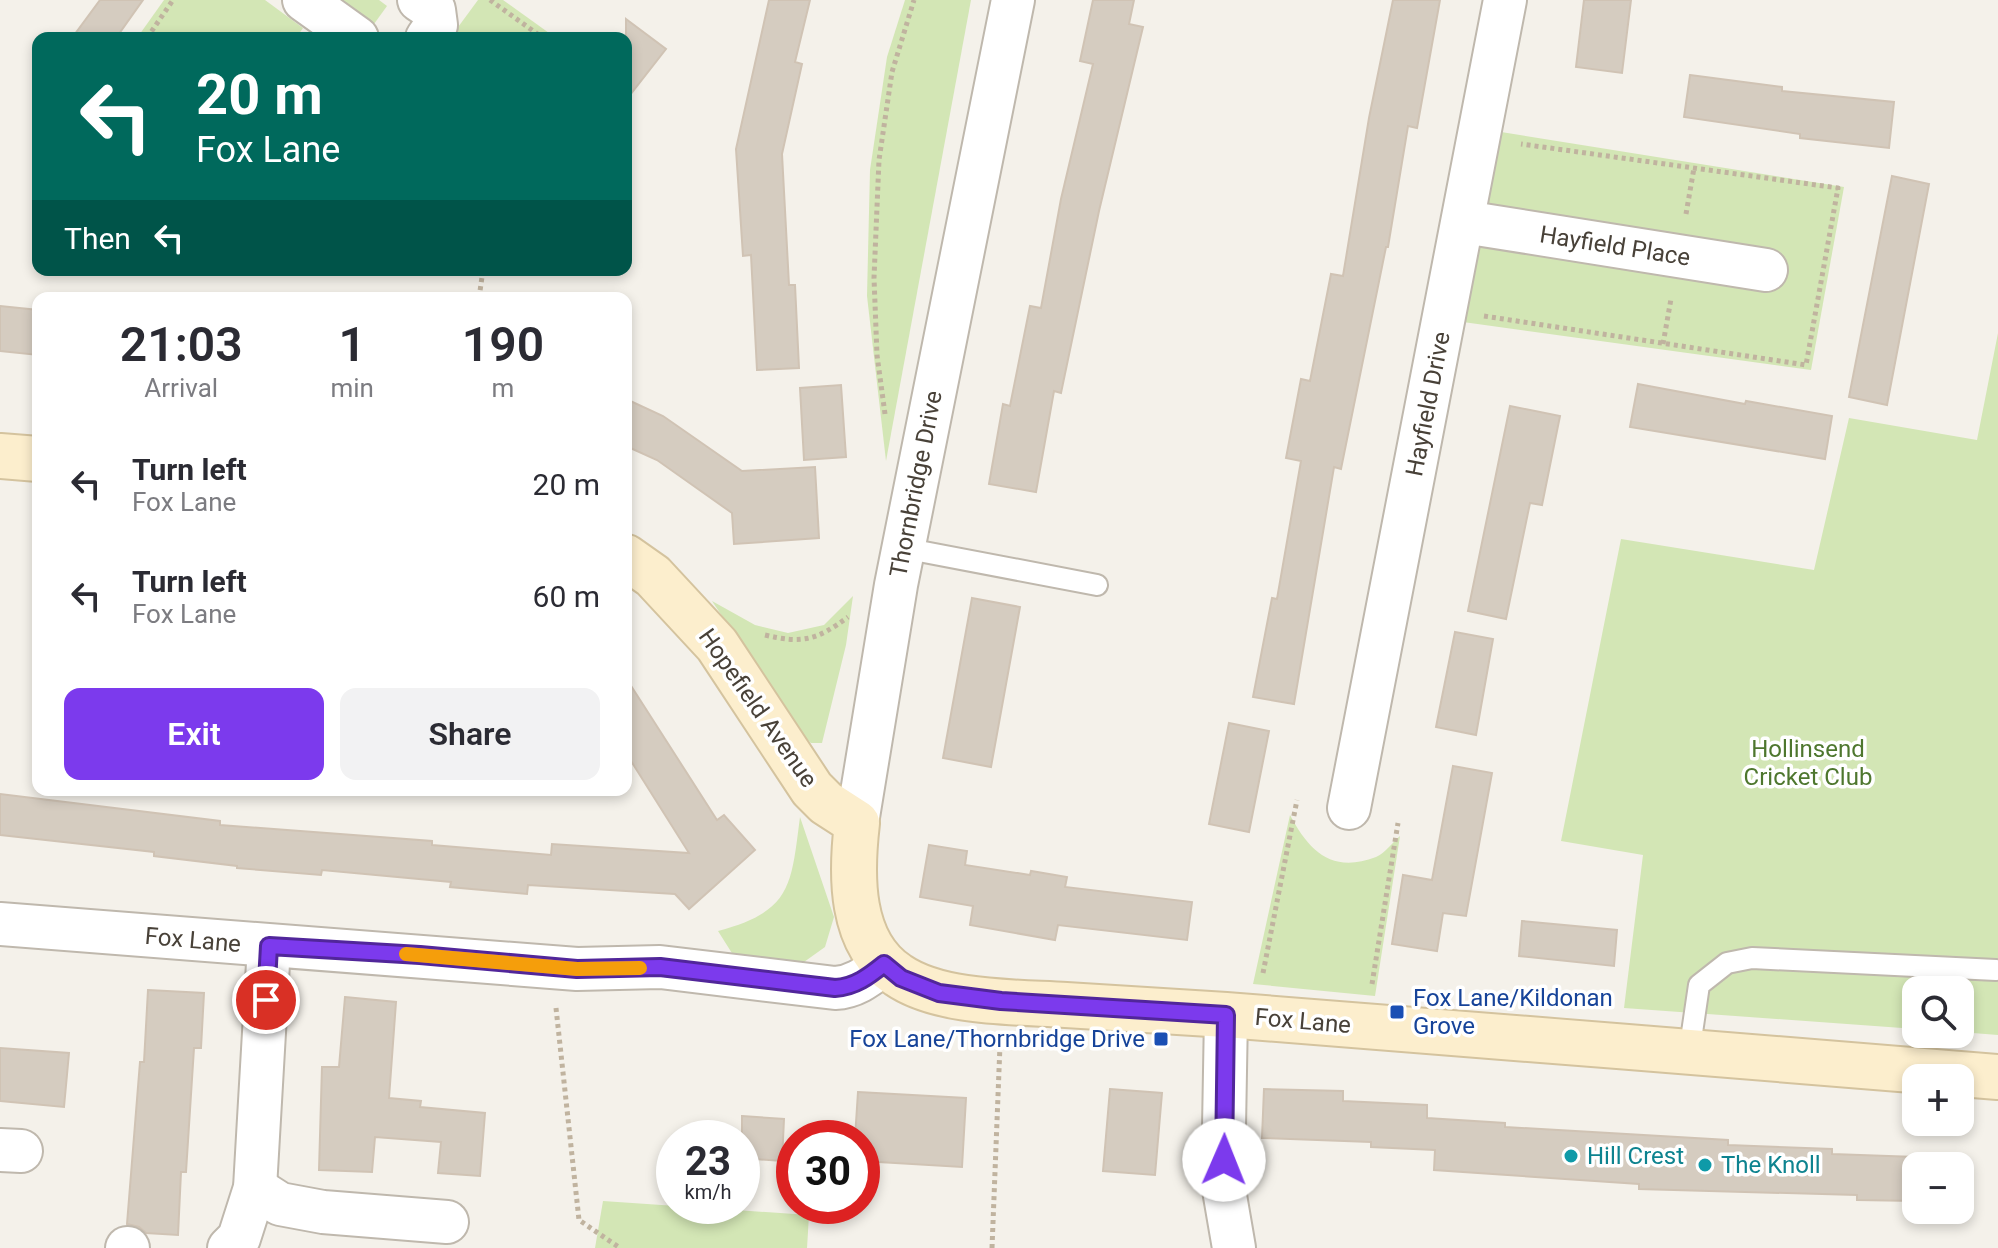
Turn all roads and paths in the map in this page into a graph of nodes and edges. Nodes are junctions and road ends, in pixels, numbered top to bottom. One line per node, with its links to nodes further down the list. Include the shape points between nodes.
1 (173, 0): 8 (path)
2 (304, 0): 9 (street)
3 (419, 0): 10 (street, via 434,10)
4 (490, 0): 11 (path)
5 (914, 0): 14 (path, via 892,72 879,160 874,278)
6 (1013, 0): 17 (street, Thornbridge Drive)
7 (1505, 0): 12 (street, Hayfield Drive)
8 (151, 32)
9 (349, 32)
10 (431, 32)
11 (535, 32)
12 (1464, 222): 13 (street, Hayfield Place); 23 (street, Hayfield Drive)
13 (1766, 270)
14 (886, 423)
15 (0, 456): 16 (street)
16 (32, 459)
17 (903, 548): 19 (lane); 24 (street, Thornbridge Drive)
18 (632, 561): 24 (street, Hopefield Avenue, via 653,576 717,645 812,789)
19 (1097, 585)
20 (852, 614): 21 (path, via 813,639)
21 (759, 634)
22 (1297, 800): 32 (path)
23 (1349, 808)
24 (857, 823): 28 (street, Thornbridge Drive, via 853,887 865,933)
25 (1398, 823): 33 (path)
26 (0, 924): 27 (street, Fox Lane)
27 (269, 946): 29 (street, Fox Lane); 36 (street)
28 (884, 964): 29 (street, Fox Lane, via 847,988 660,967); 31 (street, Fox Lane, via 901,978 939,993)
29 (560, 967): 39 (path, via 555,1019 579,1220)
30 (1996, 970): 34 (lane, via 1752,958 1727,963 1699,985)
31 (1001, 1001): 32 (street, Fox Lane); 40 (path)
32 (1240, 1016): 33 (street, Fox Lane); 41 (street, via 1223,1184)
33 (1365, 1026): 34 (street, Fox Lane)
34 (1689, 1053): 35 (street, Fox Lane)
35 (1998, 1077)
36 (255, 1188): 37 (street, via 280,1204 323,1212); 38 (street, via 239,1238)
37 (447, 1222)
38 (229, 1248)
39 (620, 1248)
40 (992, 1248)
41 (1234, 1248)

